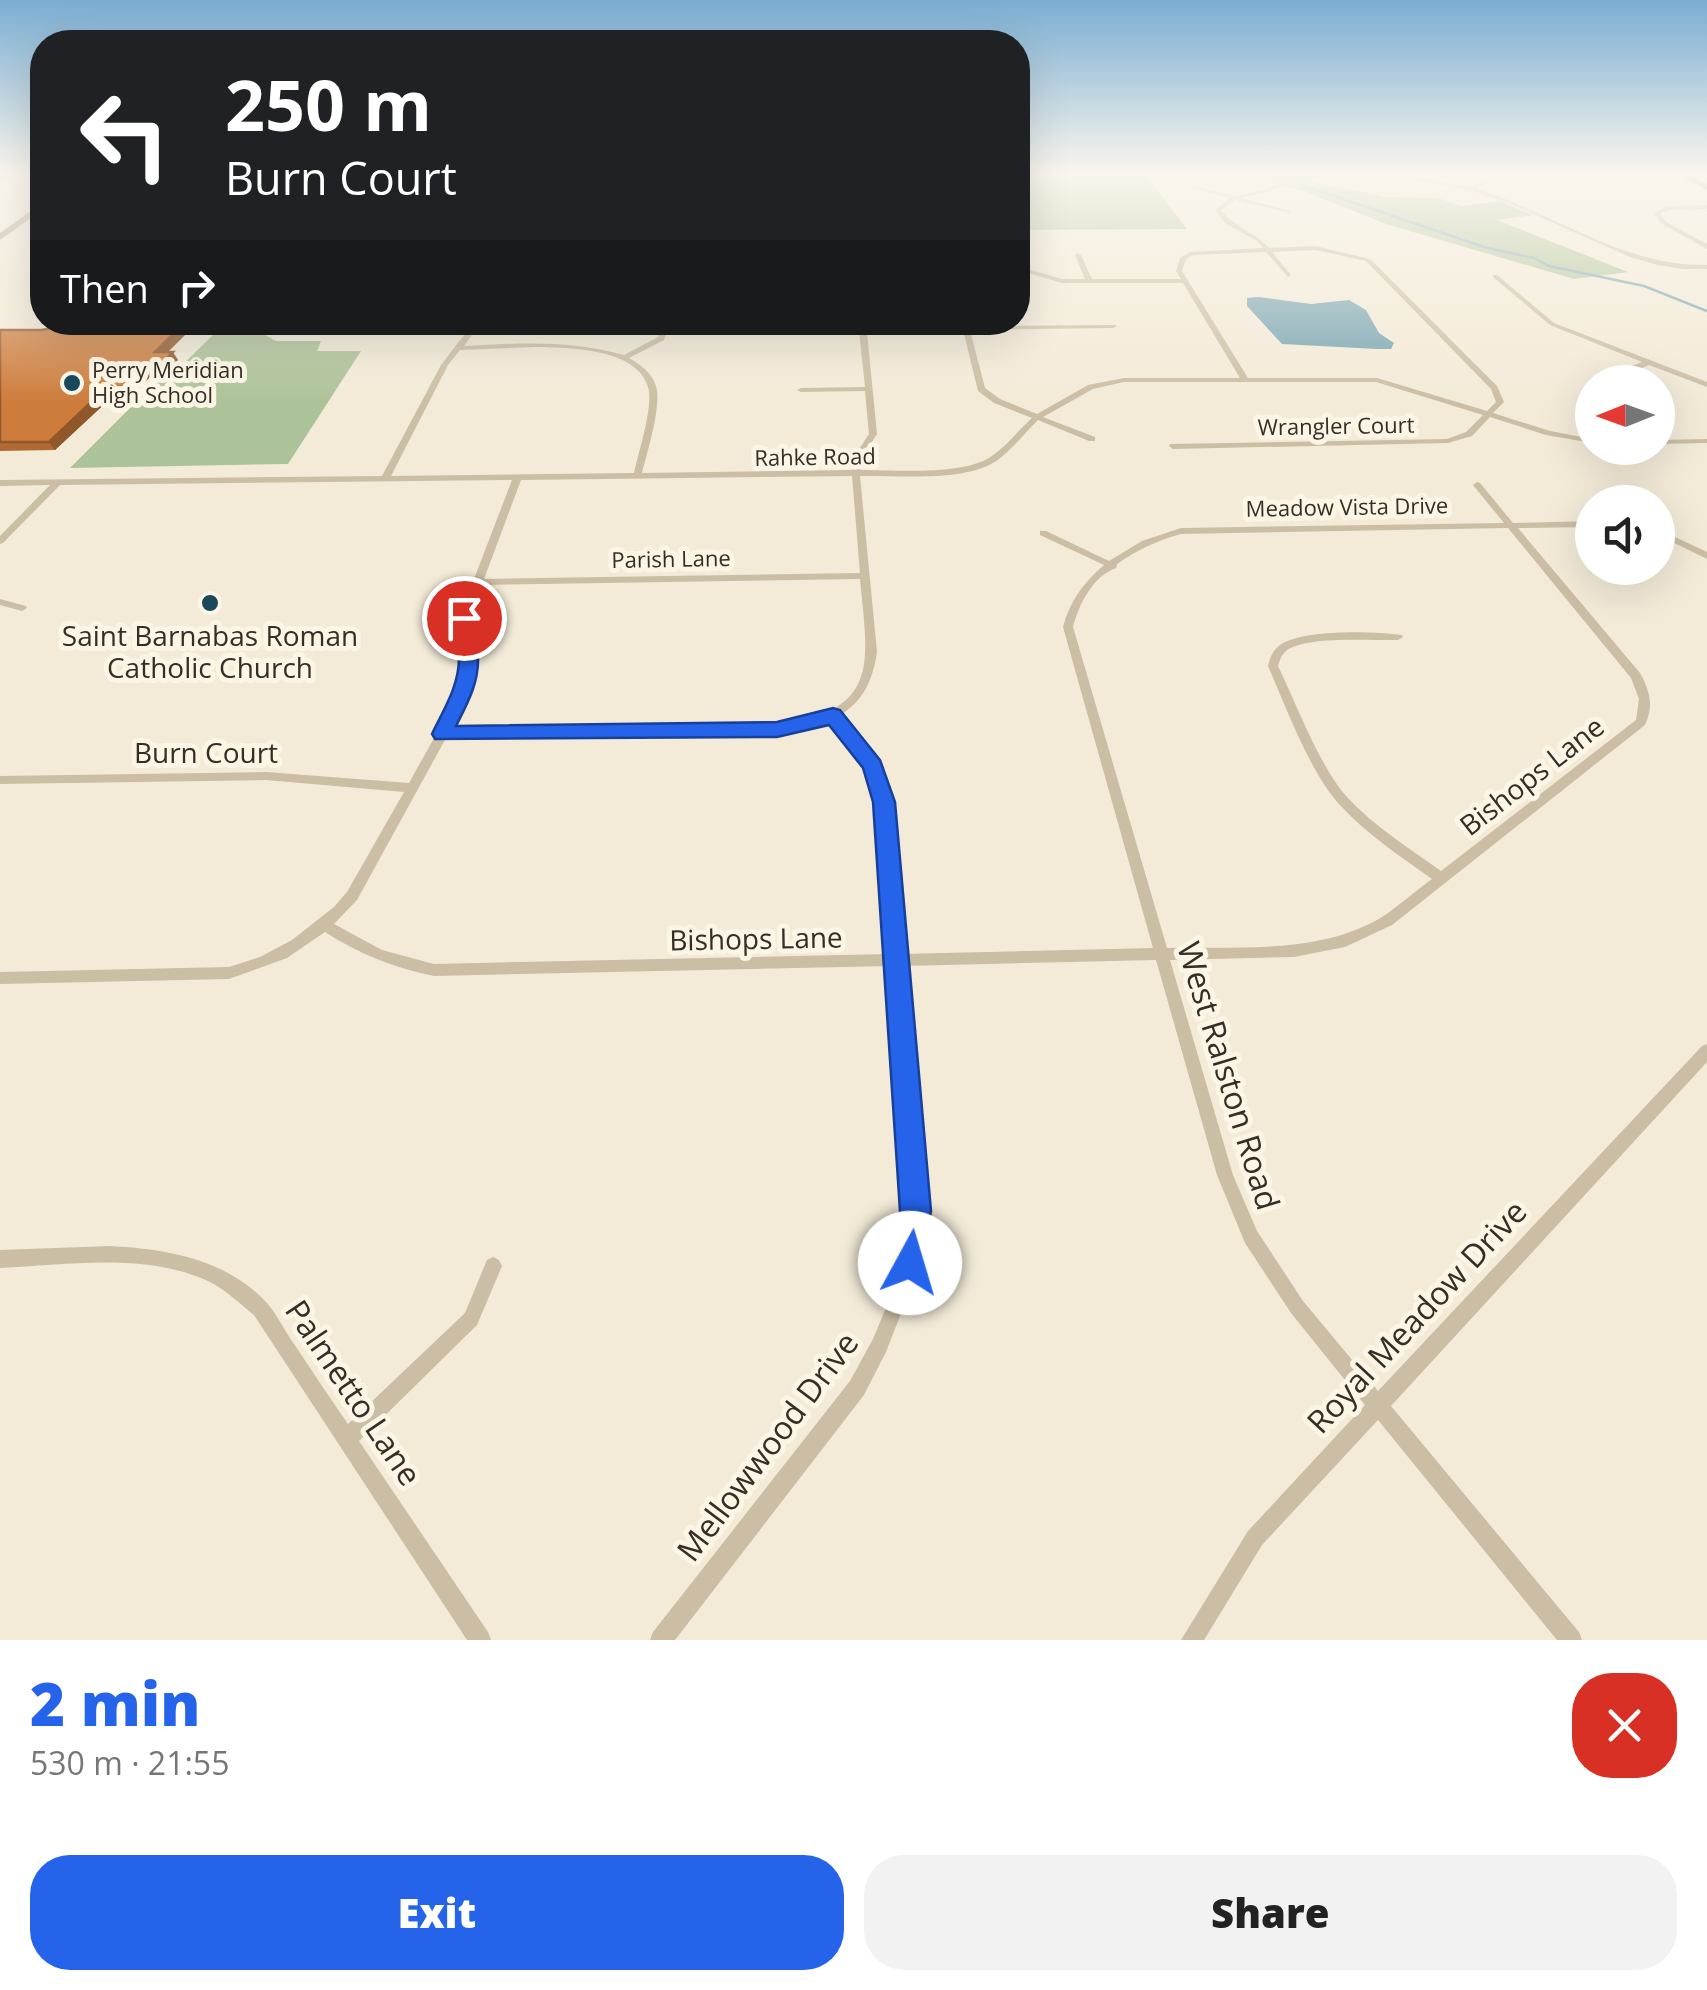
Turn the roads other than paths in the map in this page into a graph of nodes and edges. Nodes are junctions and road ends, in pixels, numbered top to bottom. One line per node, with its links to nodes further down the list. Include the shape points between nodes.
1 (1229, 251): 11 (street, via 1192,253 1178,265)
2 (1268, 251): 8 (street)
3 (1334, 251): 26 (street, via 1379,267 1494,388 1500,404)
4 (1622, 251): 6 (street, via 1685,268)
5 (1078, 255): 10 (street)
6 (1707, 267)
7 (1030, 273): 10 (street)
8 (1288, 276)
9 (1495, 276): 20 (street, via 1552,324)
10 (1090, 282): 11 (street)
11 (1186, 282): 22 (street)
12 (1030, 325): 13 (street)
13 (1112, 326)
14 (468, 335): 18 (street)
15 (662, 335): 19 (street)
16 (863, 335): 25 (street)
17 (967, 335): 27 (street, via 980,389)
18 (457, 348): 19 (street, via 561,346); 36 (street)
19 (624, 358): 34 (street, via 645,371 652,386)
20 (1646, 362): 21 (street); 23 (street)
21 (1640, 365)
22 (1245, 379): 26 (street, Rahke Road, via 1376,380); 27 (street, Rahke Road, via 1108,381)
23 (1707, 386)
24 (800, 390): 25 (street)
25 (869, 390): 33 (street, via 873,434 858,456)
26 (1491, 415): 28 (street, Rahke Road); 32 (street, Wrangler Court, via 1448,441)
27 (1037, 417): 29 (street); 33 (street, Rahke Road, via 994,459 972,468)
28 (1575, 438)
29 (1092, 439)
30 (1707, 441): 31 (street)
31 (1675, 442)
32 (1173, 446)
33 (856, 474): 34 (street, Rahke Road); 47 (street)
34 (636, 477): 35 (street, Rahke Road)
35 (517, 478): 36 (street, Rahke Road); 48 (street)
36 (384, 480): 37 (street, Rahke Road)
37 (58, 482): 38 (street, Rahke Road); 44 (street)
38 (0, 483)
39 (1476, 484): 41 (street)
40 (1575, 524): 41 (street, Meadow Vista Drive)
41 (1510, 525): 46 (street, Meadow Vista Drive, via 1196,529 1154,539); 56 (street, Bishops Lane, via 1636,676 1646,701 1641,722)
42 (1044, 533): 46 (street)
43 (1675, 540): 45 (street)
44 (0, 541)
45 (1707, 556)
46 (1113, 566): 58 (street, West Ralston Road, via 1076,600 1068,628)
47 (865, 576): 48 (street, Parish Lane); 52 (street, via 870,674 856,698)
48 (477, 582): 53 (street, via 462,631 467,682)
49 (0, 602): 50 (street)
50 (22, 608)
51 (1398, 637): 56 (street, via 1290,643 1273,666 1341,799)
52 (833, 716): 53 (street, via 777,730); 59 (street, Mellowwood Drive, via 873,765 884,802)
53 (442, 734): 55 (street)
54 (0, 780): 55 (street, Burn Court, via 266,776)
55 (412, 788): 57 (street, via 352,896)
56 (1442, 878): 58 (street, Bishops Lane, via 1387,921 1345,941 1294,950)
57 (326, 926): 59 (street, Bishops Lane, via 396,963 434,970); 60 (street, via 265,963 229,973)
58 (1162, 955): 59 (street, Bishops Lane); 64 (street, West Ralston Road, via 1225,1176 1250,1237 1297,1307)
59 (897, 962): 67 (street, Mellowwood Drive, via 915,1211 899,1305 857,1388)
60 (0, 978)
61 (1707, 1051): 64 (street, Royal Meadow Drive)
62 (0, 1259): 65 (street, Palmetto Lane, via 126,1256 218,1277 260,1308)
63 (493, 1266): 65 (street, via 471,1320)
64 (1378, 1403): 68 (street, Royal Meadow Drive, via 1255,1538); 69 (street, West Ralston Road)
65 (348, 1437): 66 (street, Palmetto Lane)
66 (480, 1640)
67 (660, 1640)
68 (1192, 1640)
69 (1571, 1640)

